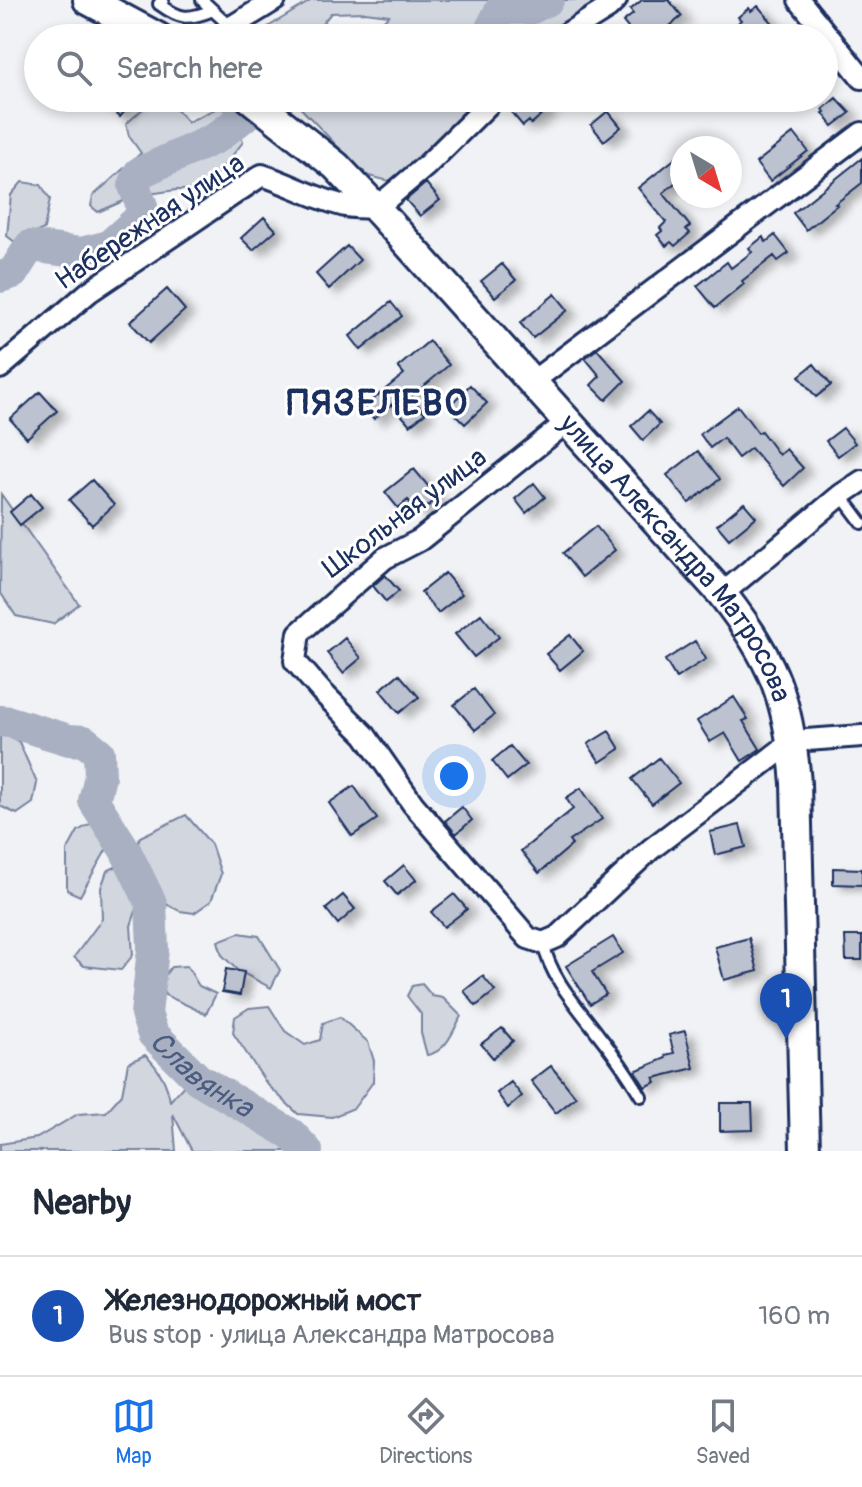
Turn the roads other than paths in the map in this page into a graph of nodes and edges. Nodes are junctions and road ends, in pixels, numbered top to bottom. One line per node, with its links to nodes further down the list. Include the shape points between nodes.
1 (88, 0): 8 (main road)
2 (163, 0): 7 (lane, via 159,4 176,16)
3 (202, 0): 7 (lane)
4 (275, 0): 10 (street)
5 (616, 0): 11 (street)
6 (799, 0): 12 (street)
7 (213, 10): 9 (lane)
8 (133, 24)
9 (221, 24)
10 (238, 24)
11 (582, 24)
12 (818, 24)
13 (838, 48): 14 (street)
14 (862, 78)
15 (268, 112): 18 (main road, улица Александра Матросова, via 336,166)
16 (481, 112): 18 (street)
17 (862, 133): 20 (street)
18 (376, 208): 19 (street, Набережная улица, via 347,207 262,175 89,292); 20 (main road, улица Александра Матросова)
19 (0, 368)
20 (532, 382): 21 (main road, улица Александра Матросова)
21 (567, 422): 25 (main road, улица Александра Матросова); 28 (street, Школьная улица, via 420,540 385,558 299,633 295,661 365,735 413,804 528,938)
22 (862, 481): 23 (street)
23 (841, 495): 24 (lane); 25 (street)
24 (862, 523)
25 (722, 594): 27 (main road, улица Александра Матросова, via 774,674)
26 (862, 736): 27 (street)
27 (793, 741): 28 (street, via 651,849); 30 (main road, улица Александра Матросова)
28 (550, 940): 29 (lane, via 546,956 562,987)
29 (641, 1096)
30 (805, 1151)

